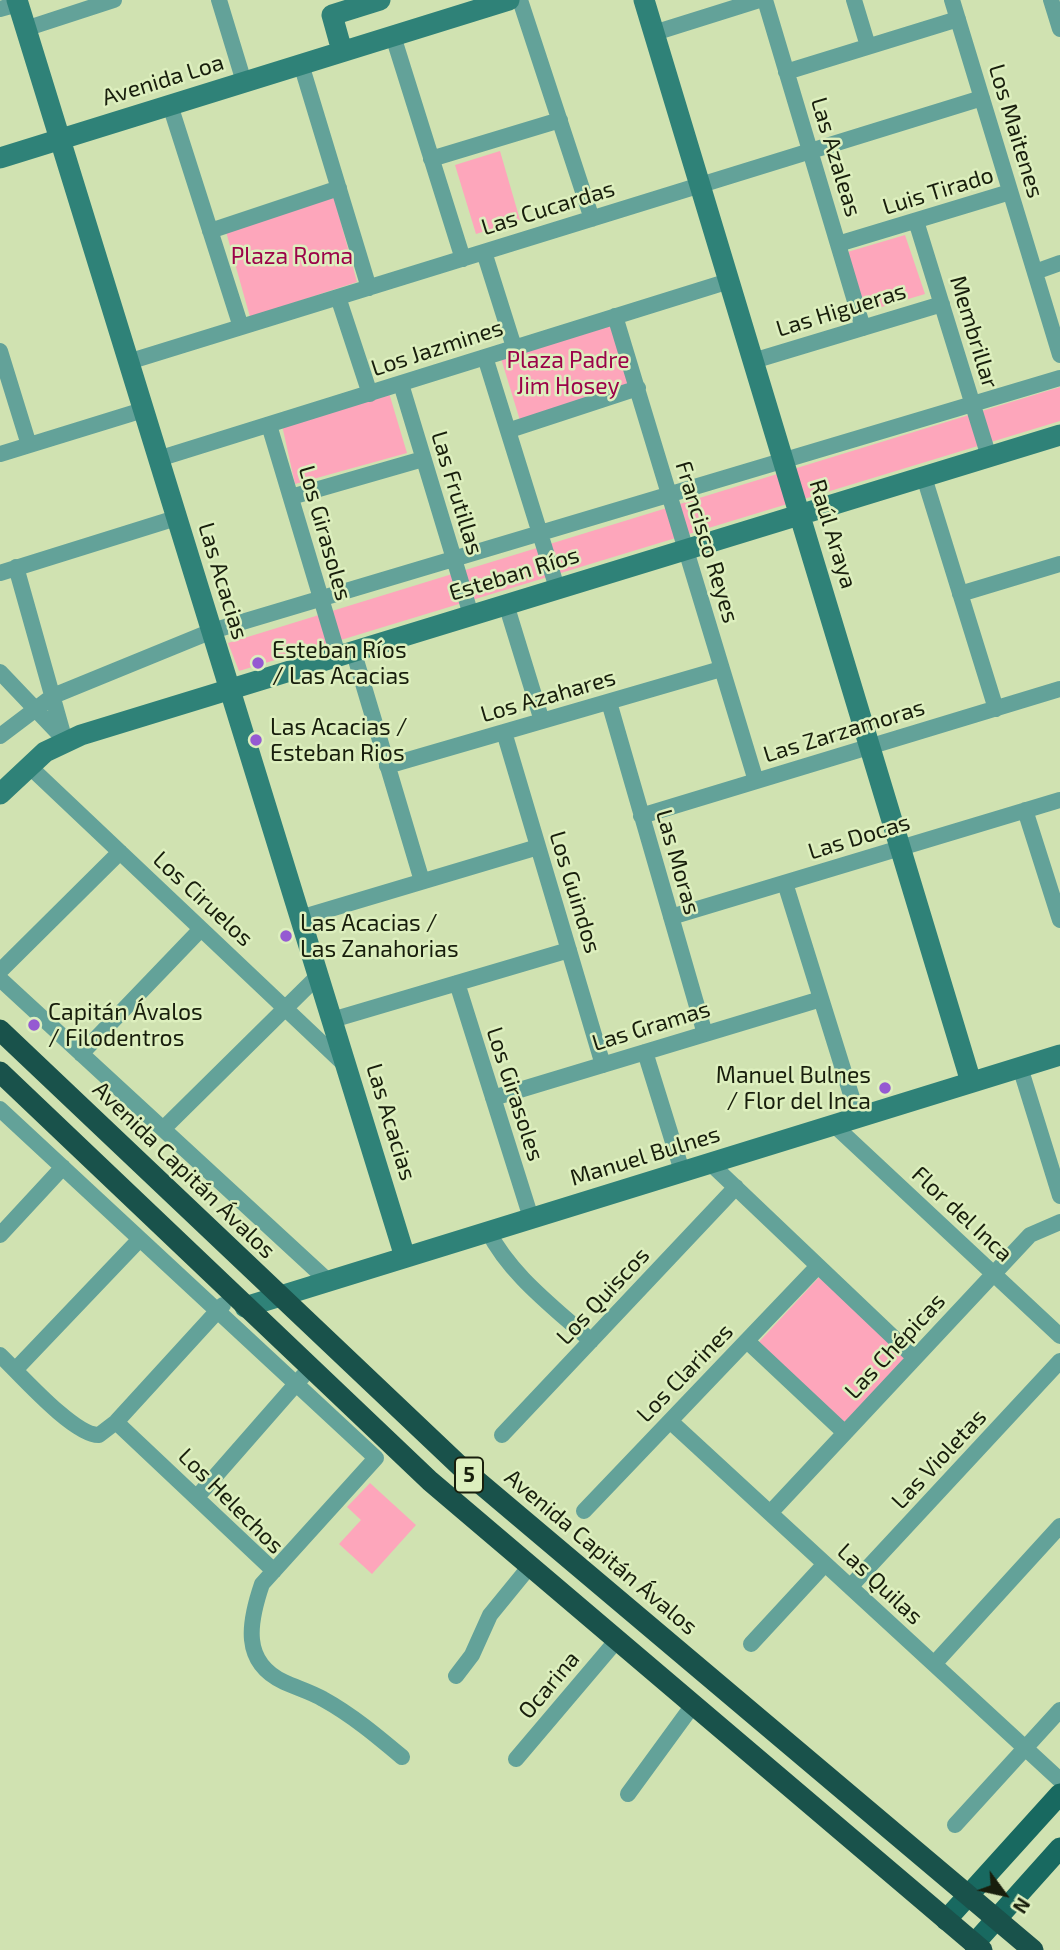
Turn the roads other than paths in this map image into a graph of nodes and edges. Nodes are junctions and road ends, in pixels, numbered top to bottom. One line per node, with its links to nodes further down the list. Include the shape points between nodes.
1 (114, 0): 15 (street)
2 (219, 0): 23 (street)
3 (380, 0): 13 (street)
4 (509, 0): 18 (street, Avenida Loa)
5 (520, 0): 26 (street)
6 (644, 0): 17 (street, Raúl Araya)
7 (759, 0): 17 (street)
8 (765, 0): 22 (street, Las Azaleas)
9 (854, 0): 19 (street)
10 (952, 0): 14 (street, Los Maitenes)
11 (1051, 0): 16 (street)
12 (11, 4): 15 (street, Las Acacias)
13 (330, 8): 20 (street)
14 (958, 19): 19 (street); 24 (street, Los Maitenes)
15 (25, 29): 27 (street, Las Acacias)
16 (1060, 29)
17 (654, 33): 31 (street, Raúl Araya)
18 (393, 36): 20 (street, Avenida Loa); 30 (street)
19 (868, 46): 22 (street)
20 (342, 51): 21 (street, Avenida Loa)
21 (301, 64): 23 (street, Avenida Loa); 32 (street)
22 (786, 72): 28 (street, Las Azaleas)
23 (244, 82): 25 (street, Avenida Loa)
24 (982, 98): 28 (street, Las Cucardas); 33 (street, Los Maitenes)
25 (170, 105): 27 (street, Avenida Loa); 36 (street)
26 (560, 120): 30 (street); 34 (street)
27 (60, 139): 29 (street, Avenida Loa); 54 (street, Las Acacias)
28 (810, 151): 31 (street, Las Cucardas); 37 (street, Las Azaleas)
29 (0, 158)
30 (431, 159): 39 (street)
31 (700, 185): 34 (street, Las Cucardas); 42 (street, Raúl Araya)
32 (339, 188): 36 (street); 43 (street)
33 (1010, 192): 35 (street, Luis Tirado); 41 (street, Los Maitenes)
34 (592, 219): 38 (street, Las Cucardas)
35 (916, 221): 37 (street, Luis Tirado); 45 (street, Membrillar)
36 (210, 231): 47 (street)
37 (838, 244): 48 (street, Las Azaleas)
38 (484, 252): 39 (street, Las Cucardas); 49 (street)
39 (463, 259): 43 (street, Las Cucardas)
40 (1060, 263): 41 (street)
41 (1035, 272): 51 (street, Los Maitenes)
42 (729, 281): 46 (street, Los Jazmines); 53 (street, Raúl Araya)
43 (369, 288): 44 (street, Las Cucardas)
44 (338, 297): 47 (street, Las Cucardas); 58 (street)
45 (942, 304): 48 (street, Las Higueras); 59 (street, Membrillar)
46 (615, 316): 49 (street, Los Jazmines); 57 (street, Francisco Reyes)
47 (241, 327): 54 (street, Las Cucardas)
48 (863, 328): 53 (street, Las Higueras)
49 (514, 347): 52 (street, Los Jazmines)
50 (0, 351): 64 (street)
51 (1060, 355)
52 (485, 357): 56 (street, Los Jazmines); 62 (street)
53 (753, 361): 69 (street, Raúl Araya)
54 (128, 362): 60 (street, Las Acacias)
55 (1060, 378): 59 (street, Esteban Ríos)
56 (401, 384): 58 (street, Los Jazmines); 68 (street, Las Frutillas)
57 (638, 388): 62 (street); 71 (street, Francisco Reyes)
58 (370, 394): 61 (street, Los Jazmines)
59 (973, 405): 66 (street, Membrillar); 69 (street, Esteban Ríos)
60 (143, 410): 64 (street); 67 (street, Las Acacias)
61 (269, 425): 67 (street, Los Jazmines); 72 (street, Los Girasoles)
62 (510, 430): 75 (street)
63 (1060, 435): 66 (street, Esteban Ríos)
64 (29, 445): 65 (street)
65 (0, 454)
66 (989, 457): 70 (street, Esteban Ríos)
67 (158, 459): 74 (street, Las Acacias)
68 (423, 459): 72 (street); 77 (street, Las Frutillas)
69 (783, 462): 71 (street, Esteban Ríos); 73 (street, Raúl Araya)
70 (924, 477): 73 (street, Esteban Ríos); 81 (street)
71 (669, 496): 75 (street, Esteban Ríos); 76 (street, Francisco Reyes)
72 (292, 497): 82 (street, Los Girasoles)
73 (799, 515): 76 (street, Esteban Ríos); 99 (street, Raúl Araya)
74 (176, 518): 79 (street); 85 (street, Las Acacias)
75 (540, 534): 77 (street, Esteban Ríos); 80 (street)
76 (684, 550): 80 (street, Esteban Ríos); 87 (street, Francisco Reyes)
77 (454, 559): 82 (street, Esteban Ríos); 84 (street, Las Frutillas)
78 (1060, 564): 81 (street)
79 (8, 570): 91 (street)
80 (557, 588): 83 (street, Esteban Ríos)
81 (960, 594): 94 (street)
82 (321, 599): 85 (street, Esteban Ríos); 86 (street, Los Girasoles)
83 (506, 604): 84 (street, Esteban Ríos); 95 (street)
84 (471, 615): 86 (street, Esteban Ríos)
85 (212, 631): 89 (street, Las Acacias); 91 (street, Esteban Ríos)
86 (345, 653): 89 (street, Esteban Ríos); 101 (street, Los Girasoles)
87 (721, 669): 92 (street, Los Azahares); 102 (street, Francisco Reyes)
88 (0, 672): 93 (street)
89 (229, 688): 98 (street, Esteban Ríos); 113 (street, Las Acacias)
90 (1060, 689): 94 (street, Las Zarzamoras)
91 (53, 696): 93 (street, Esteban Ríos); 98 (street)
92 (608, 702): 95 (street, Los Azahares); 106 (street, Las Moras)
93 (36, 707): 97 (street, Esteban Ríos); 98 (street)
94 (996, 709): 99 (street, Las Zarzamoras)
95 (542, 721): 96 (street, Los Azahares)
96 (504, 732): 101 (street, Los Azahares); 107 (street, Los Guindos)
97 (0, 736)
98 (65, 741): 100 (street, Esteban Ríos)
99 (870, 747): 102 (street, Las Zarzamoras); 108 (street, Raúl Araya)
100 (29, 766): 103 (street, Esteban Ríos); 109 (street, Los Ciruelos)
101 (387, 766): 110 (street, Los Girasoles)
102 (756, 781): 106 (street, Las Zarzamoras)
103 (0, 794)
104 (1060, 800): 105 (street, Las Docas)
105 (1025, 810): 108 (street, Las Docas); 114 (street)
106 (641, 816): 112 (street, Las Moras)
107 (538, 847): 110 (street); 116 (street, Los Guindos)
108 (901, 848): 111 (street, Las Docas); 133 (street, Raúl Araya)
109 (120, 852): 115 (street, Los Ciruelos); 117 (street)
110 (422, 881): 113 (street)
111 (785, 883): 112 (street, Las Docas); 121 (street)
112 (671, 917): 125 (street, Las Moras)
113 (300, 918): 118 (street, Las Acacias)
114 (1060, 920)
115 (201, 929): 122 (street, Los Ciruelos); 127 (street)
116 (569, 950): 120 (street); 130 (street, Los Guindos)
117 (0, 971)
118 (318, 976): 122 (street); 123 (street, Las Acacias)
119 (0, 979): 127 (street, Avenida Capitán Ávalos)
120 (457, 983): 123 (street); 134 (street, Los Girasoles)
121 (821, 999): 125 (street, Las Gramas); 136 (street)
122 (285, 1008): 129 (street, Los Ciruelos); 138 (street)
123 (332, 1020): 129 (street, Las Acacias)
124 (0, 1030): 153 (highway, Avenida Capitán Ávalos / 5)
125 (705, 1034): 126 (street, Las Gramas)
126 (645, 1052): 130 (street, Las Gramas); 141 (street)
127 (81, 1054): 138 (street, Avenida Capitán Ávalos)
128 (1060, 1055): 131 (street, Manuel Bulnes)
129 (345, 1065): 149 (street, Las Acacias)
130 (603, 1065): 134 (street, Las Gramas)
131 (1020, 1068): 133 (street, Manuel Bulnes); 143 (street)
132 (0, 1072): 154 (highway, 5)
133 (971, 1082): 136 (street, Manuel Bulnes)
134 (493, 1098): 144 (street, Los Girasoles)
135 (0, 1109): 140 (street)
136 (858, 1117): 137 (street, Manuel Bulnes)
137 (834, 1125): 139 (street, Manuel Bulnes); 151 (street, Flor del Inca)
138 (163, 1129): 152 (street, Avenida Capitán Ávalos)
139 (710, 1163): 141 (street, Manuel Bulnes); 142 (street)
140 (63, 1167): 147 (street); 148 (street)
141 (682, 1171): 144 (street, Manuel Bulnes)
142 (736, 1187): 150 (street); 156 (street, Los Quiscos)
143 (1059, 1193)
144 (531, 1218): 146 (street, Manuel Bulnes)
145 (1060, 1222): 151 (street, Las Chépicas, via 1030,1235)
146 (488, 1231): 149 (street, Manuel Bulnes); 156 (street, via 514,1270)
147 (0, 1235)
148 (140, 1239): 154 (street); 161 (street)
149 (405, 1257): 152 (street, Manuel Bulnes)
150 (818, 1266): 157 (street, Los Clarines); 159 (street)
151 (993, 1274): 155 (street, Flor del Inca); 159 (street, Las Chépicas)
152 (328, 1281): 153 (street, Manuel Bulnes)
153 (278, 1296): 154 (street, Manuel Bulnes); 189 (highway, Avenida Capitán Ávalos / 5, via 489,1493)
154 (231, 1304): 162 (highway, 5); 164 (street, Manuel Bulnes)
155 (1060, 1336)
156 (591, 1341): 166 (street, Los Quiscos)
157 (747, 1341): 163 (street, Los Clarines); 165 (street)
158 (0, 1355): 161 (street)
159 (915, 1358): 165 (street, Las Chépicas)
160 (1060, 1361): 174 (street, Las Violetas)
161 (16, 1370): 164 (street, Manuel Bulnes, via 69,1421 90,1434 99,1434)
162 (303, 1376): 167 (street); 172 (highway, 5); 173 (street, via 376,1458)
163 (670, 1421): 168 (street, Los Clarines); 169 (street, Las Quilas)
164 (116, 1422): 167 (street, Los Helechos)
165 (845, 1433): 169 (street, Las Chépicas)
166 (502, 1435)
167 (197, 1497): 173 (street, Los Helechos)
168 (584, 1511)
169 (770, 1513): 171 (street, Las Quilas)
170 (1060, 1526): 177 (street)
171 (825, 1564): 174 (street, Las Quilas); 176 (street)
172 (530, 1566): 175 (highway, 5); 178 (street, via 490,1615 472,1656)
173 (274, 1571): 182 (street, Los Helechos, via 262,1584 253,1610 249,1637 257,1661 280,1681 322,1698 362,1724)
174 (850, 1587): 177 (street, Las Quilas)
175 (617, 1640): 179 (highway, 5); 183 (street, Ocarina)
176 (751, 1644)
177 (934, 1664): 181 (street, Las Quilas)
178 (456, 1676)
179 (693, 1705): 185 (street); 191 (highway, 5)
180 (1060, 1710): 181 (street)
181 (1025, 1748): 184 (street, Las Quilas); 187 (street)
182 (402, 1757)
183 (516, 1759)
184 (1060, 1780)
185 (628, 1794)
186 (1060, 1794): 189 (main road)
187 (955, 1825)
188 (1060, 1848): 190 (main road)
189 (967, 1895): 190 (highway, Avenida Capitán Ávalos / 5); 191 (main road)
190 (997, 1919): 192 (main road); 193 (highway, Avenida Capitán Ávalos / 5)
191 (946, 1920): 192 (highway, 5)
192 (978, 1947)
193 (1033, 1950)

